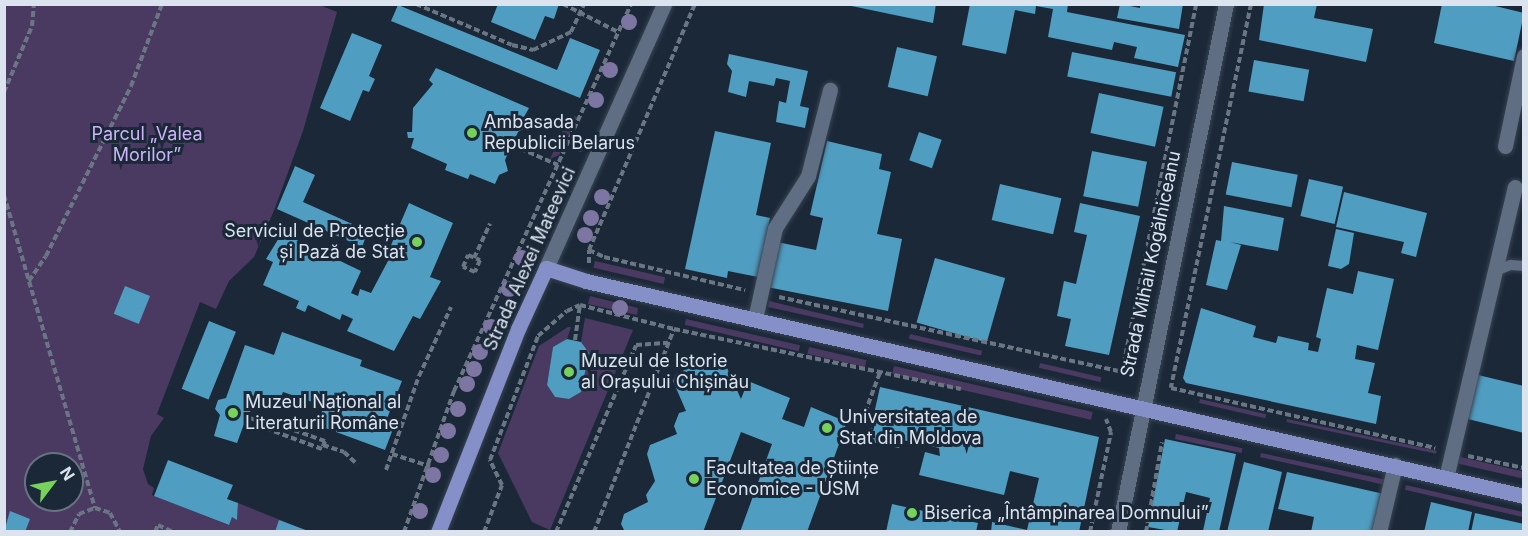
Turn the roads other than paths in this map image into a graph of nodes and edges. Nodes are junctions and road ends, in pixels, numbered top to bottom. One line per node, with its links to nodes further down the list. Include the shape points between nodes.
1 (664, 4): 8 (main road, Strada Alexei Mateevici)
2 (1226, 4): 11 (main road, Strada Mihail Kogălniceanu)
3 (1524, 56): 5 (main road)
4 (830, 90): 10 (main road, via 808,176 775,228)
5 (1505, 146)
6 (1515, 187): 9 (main road)
7 (1524, 266): 9 (lane, via 1511,265)
8 (546, 268): 10 (main road); 15 (main road, Strada Alexei Mateevici)
9 (1494, 271): 13 (main road)
10 (755, 319): 11 (main road)
11 (1141, 406): 12 (main road); 16 (main road, Strada Mihail Kogălniceanu)
12 (1395, 465): 13 (main road); 17 (main road)
13 (1446, 477): 14 (main road)
14 (1524, 496)
15 (438, 531)
16 (1118, 531)
17 (1379, 531)

